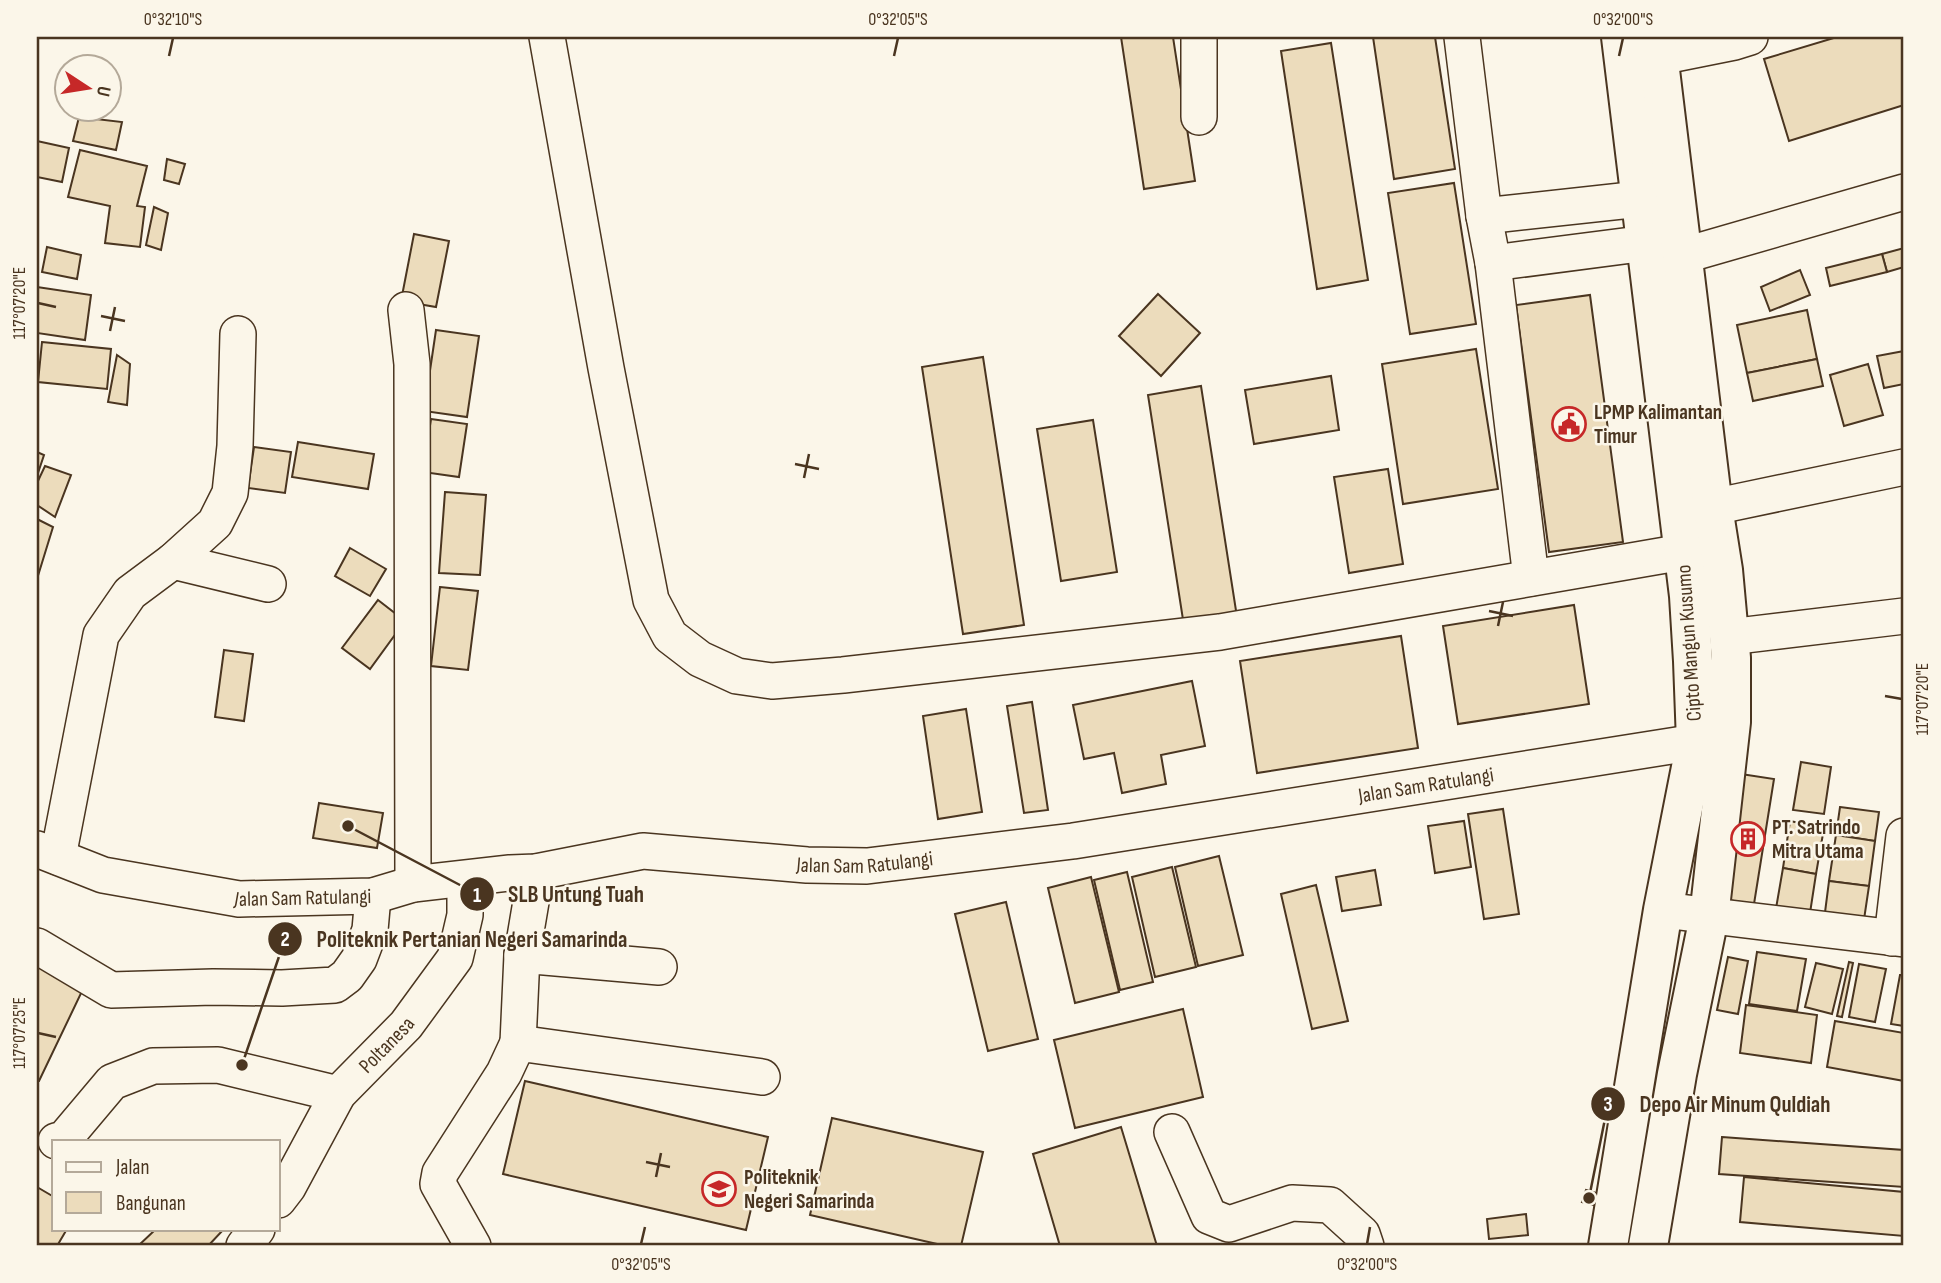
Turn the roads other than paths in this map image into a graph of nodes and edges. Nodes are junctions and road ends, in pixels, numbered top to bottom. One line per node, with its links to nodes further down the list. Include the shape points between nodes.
1 (547, 37): 20 (street, via 651,600 670,636 700,659 737,676 772,681 844,675 1220,632)
2 (1199, 37): 7 (street)
3 (1462, 37): 10 (street)
4 (1621, 37): 9 (highway, Cipto Mangun Kusumo)
5 (1750, 37): 6 (street)
6 (1658, 47): 12 (highway, Cipto Mangun Kusumo)
7 (1199, 117)
8 (1904, 192): 12 (street)
9 (1640, 199): 10 (street); 11 (highway, Cipto Mangun Kusumo)
10 (1484, 216): 13 (street)
11 (1647, 243): 13 (street); 18 (highway, Cipto Mangun Kusumo)
12 (1682, 256): 17 (highway, Cipto Mangun Kusumo)
13 (1493, 263): 20 (street)
14 (406, 310): 29 (street, via 412,364)
15 (238, 334): 19 (street, via 230,493 215,523)
16 (1904, 467): 17 (street)
17 (1713, 507): 23 (highway, Cipto Mangun Kusumo)
18 (1683, 552): 20 (street); 24 (highway, Cipto Mangun Kusumo)
19 (173, 561): 21 (street); 26 (street, via 130,593 101,635)
20 (1531, 578)
21 (268, 584)
22 (1904, 616): 23 (street)
23 (1729, 637): 32 (highway, Cipto Mangun Kusumo, via 1731,722)
24 (1696, 742): 27 (street, Jalan Sam Ratulangi, via 1073,841 867,866 643,851); 31 (highway, Cipto Mangun Kusumo)
25 (1904, 836): 33 (street)
26 (47, 853): 30 (street, Jalan Sam Ratulangi, via 103,875 239,899)
27 (536, 872): 28 (street, Jalan Sam Ratulangi); 35 (street)
28 (464, 879): 29 (street, Jalan Sam Ratulangi); 39 (street, Poltanesa, via 465,915 455,958 406,1026)
29 (413, 884): 30 (street, Jalan Sam Ratulangi)
30 (373, 896): 34 (street, via 370,930 359,959 335,985 111,990)
31 (1663, 911): 32 (street); 47 (highway, Cipto Mangun Kusumo)
32 (1709, 916): 33 (street); 48 (highway, Cipto Mangun Kusumo)
33 (1898, 938)
34 (37, 946)
35 (522, 955): 36 (street); 37 (street)
36 (659, 967)
37 (518, 1043): 38 (street); 45 (street, via 504,1073 440,1172 441,1191)
38 (762, 1077)
39 (338, 1094): 41 (street, via 218,1065 153,1066 112,1082); 42 (street, Poltanesa)
40 (1172, 1132): 46 (street, via 1209,1216 1228,1224 1292,1203 1330,1205 1362,1234)
41 (60, 1140)
42 (280, 1197)
43 (256, 1230): 44 (street)
44 (244, 1246)
45 (473, 1246)
46 (1366, 1246)
47 (1608, 1246)
48 (1648, 1246)

